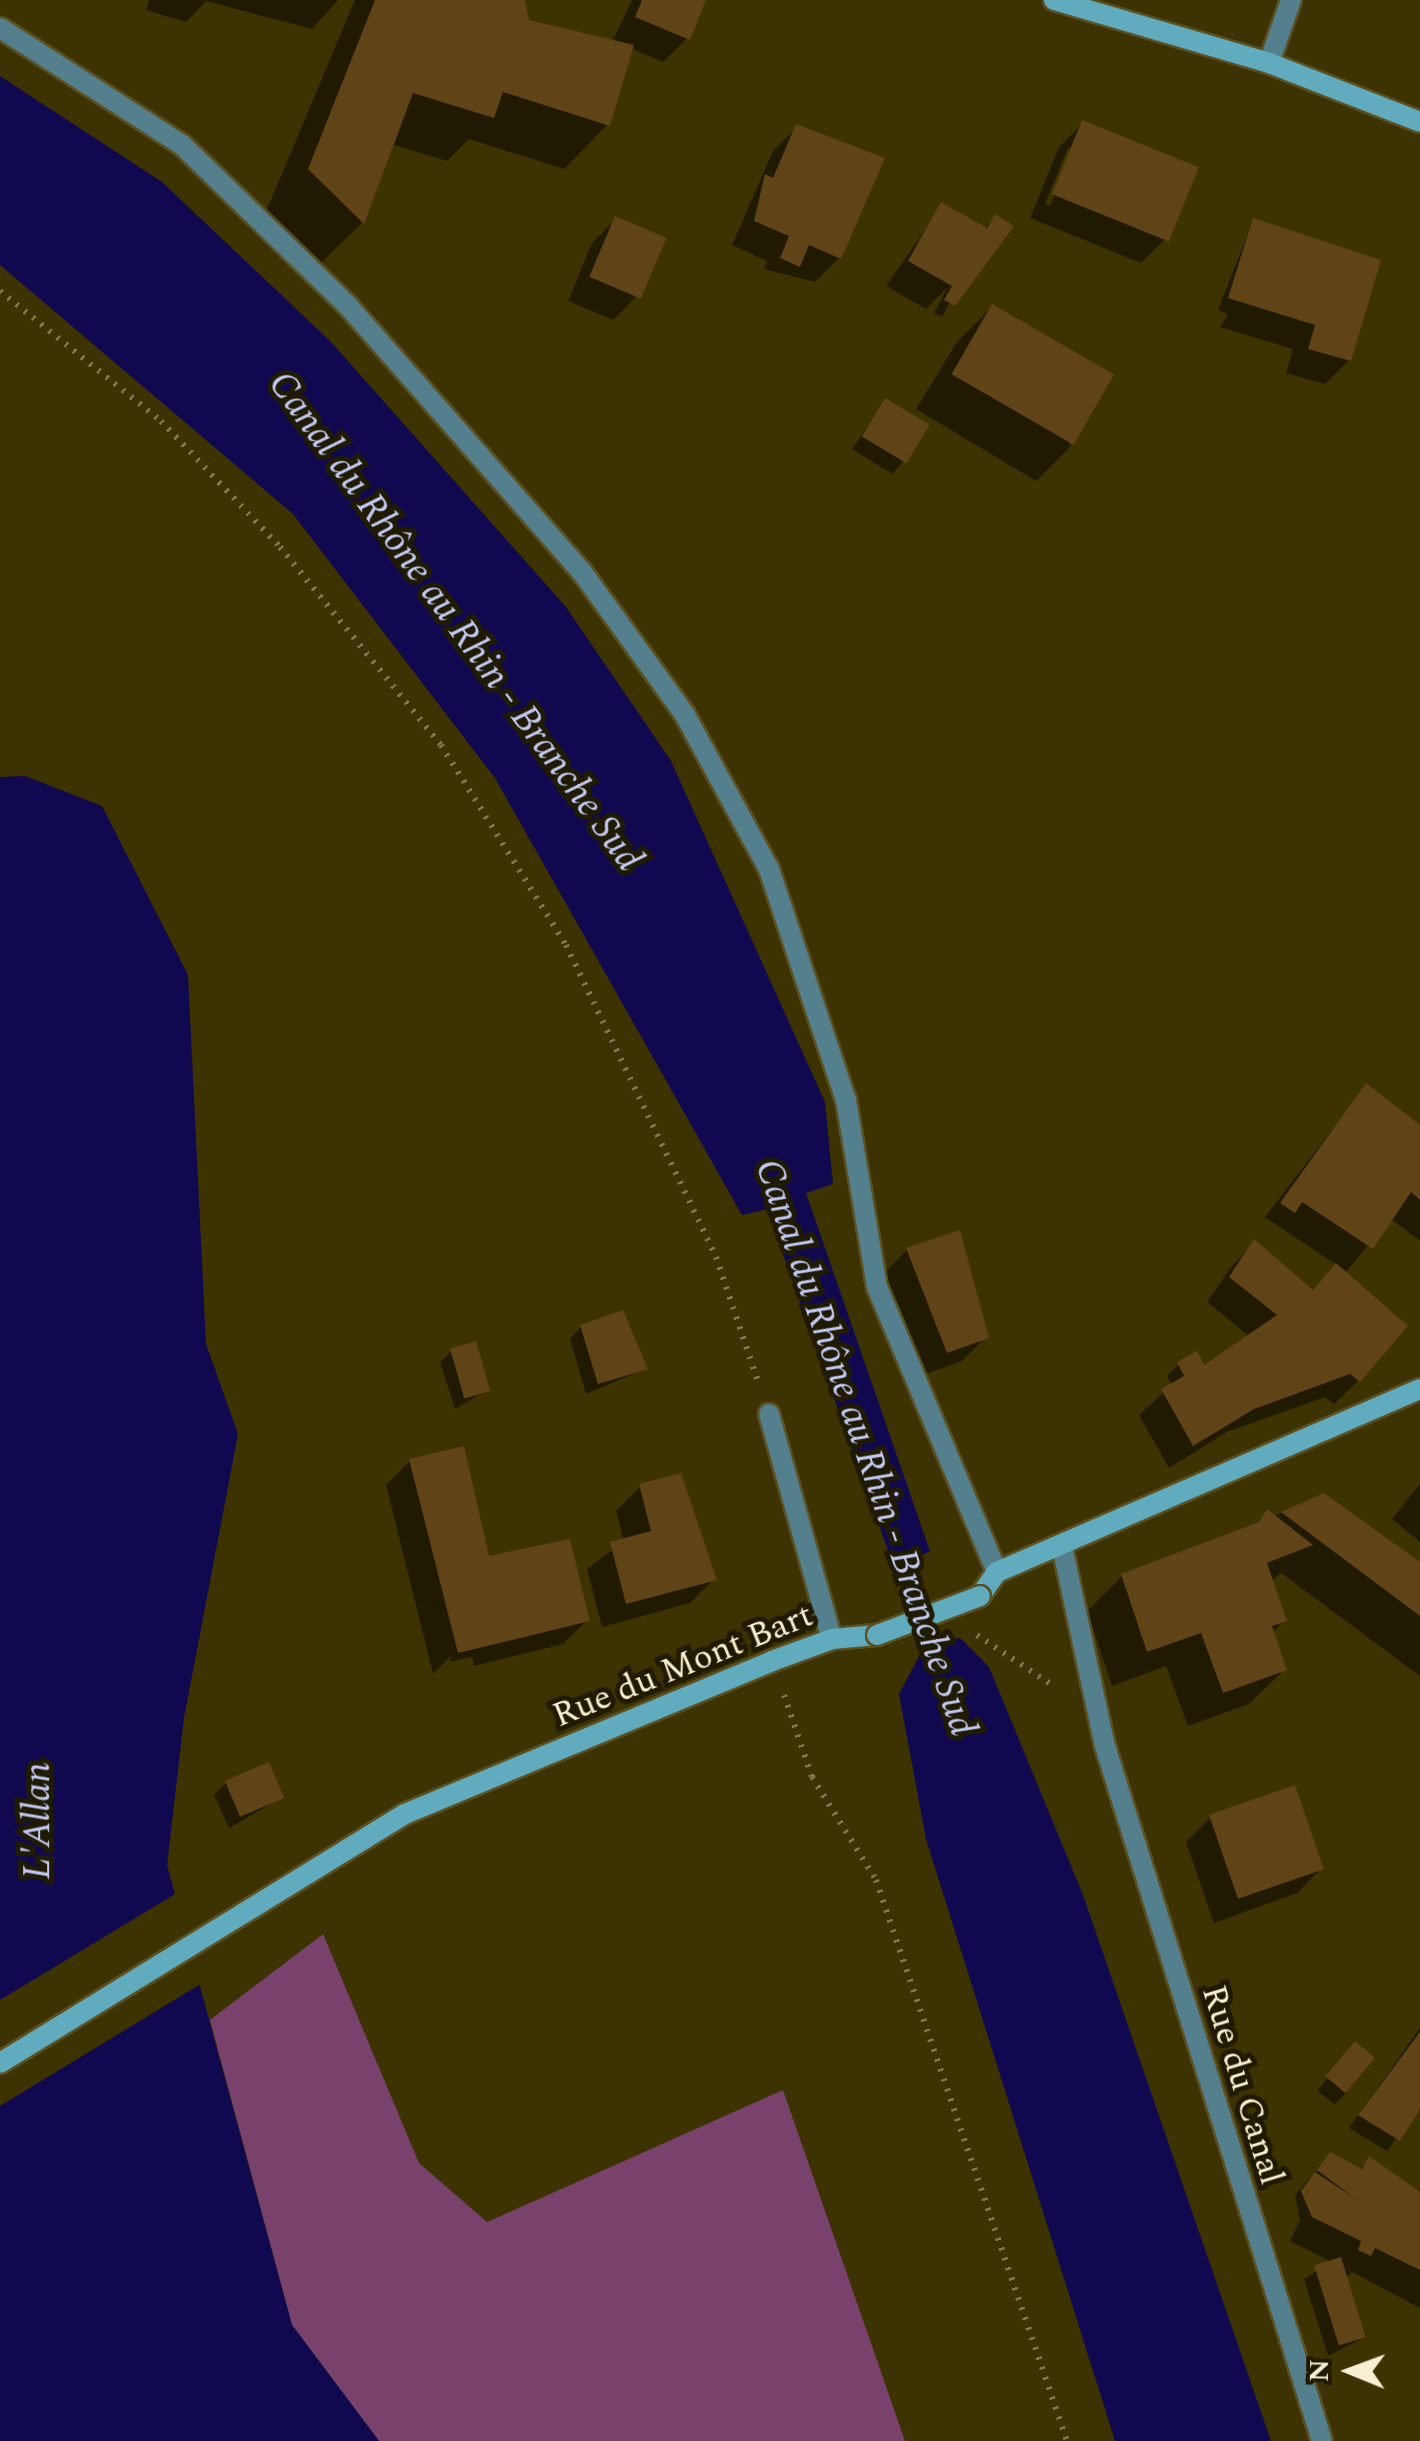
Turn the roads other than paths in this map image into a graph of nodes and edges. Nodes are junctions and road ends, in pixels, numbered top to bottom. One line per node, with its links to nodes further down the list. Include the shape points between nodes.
1 (1054, 0): 4 (main road)
2 (1292, 0): 4 (street)
3 (0, 28): 9 (street, via 182,144 349,307 582,572 685,716 769,869 846,1100 878,1287)
4 (1269, 62): 5 (main road)
5 (1420, 122)
6 (1420, 1389): 8 (main road)
7 (769, 1414): 10 (street)
8 (1062, 1546): 9 (main road); 12 (street, Rue du Canal, via 1105,1746)
9 (997, 1572): 10 (main road, Rue du Mont Bart, bridge, via 980,1596 877,1635)
10 (832, 1639): 11 (main road, Rue du Mont Bart, via 405,1814 268,1905)
11 (0, 2063)
12 (1322, 2441)

